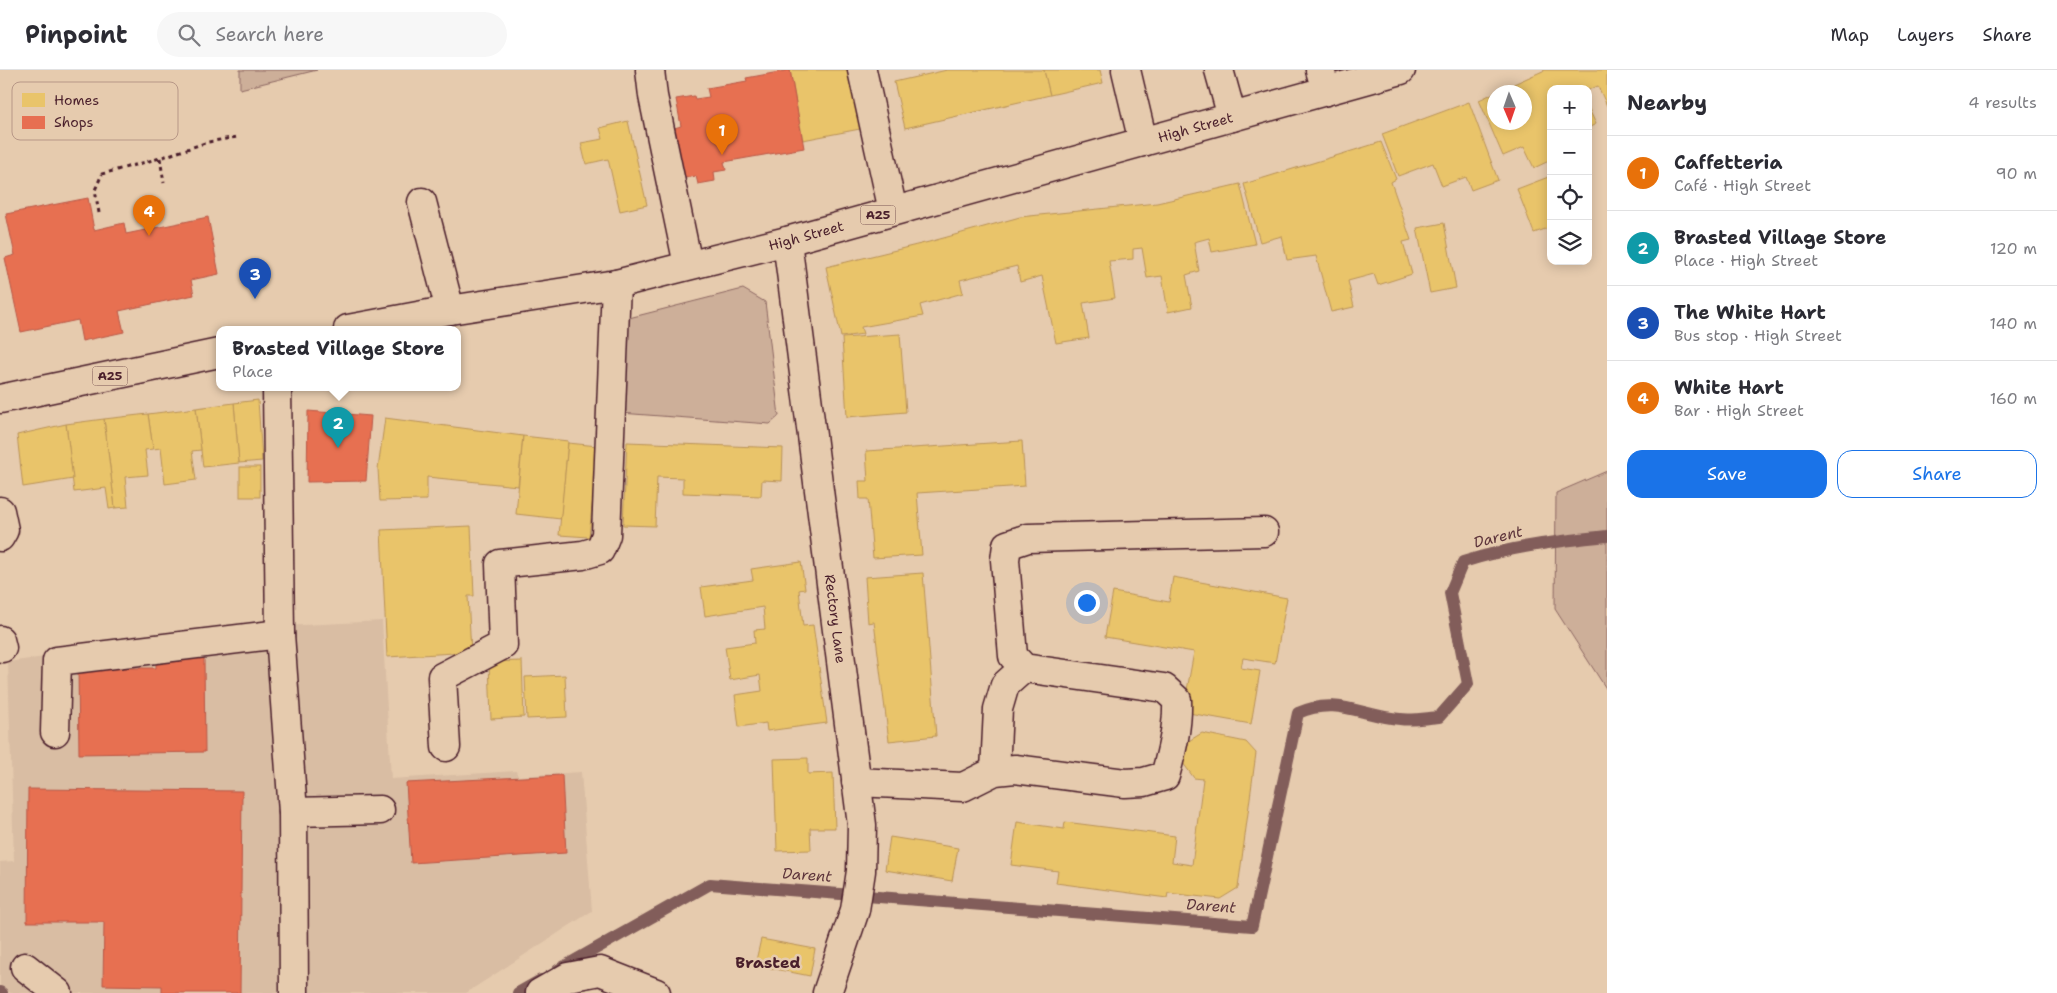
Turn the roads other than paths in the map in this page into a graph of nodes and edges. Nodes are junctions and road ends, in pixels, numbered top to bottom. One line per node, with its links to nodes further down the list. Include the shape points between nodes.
1 (650, 70): 12 (main road)
2 (862, 70): 10 (main road)
3 (1126, 70): 8 (main road)
4 (1219, 70): 7 (main road)
5 (1401, 70): 6 (main road, High Street / A25)
6 (1323, 80): 7 (main road, High Street / A25)
7 (1232, 117): 8 (main road, High Street / A25)
8 (1143, 142): 10 (main road, High Street / A25)
9 (422, 202): 14 (main road)
10 (893, 211): 11 (main road, High Street / A25)
11 (787, 241): 12 (main road, High Street / A25); 27 (main road, Rectory Lane)
12 (688, 265): 13 (main road, High Street / A25)
13 (616, 284): 14 (main road, High Street / A25); 25 (main road, via 606,535 600,550 583,555 500,564 503,645 442,677)
14 (450, 310): 15 (main road, High Street / A25)
15 (364, 326)
16 (216, 354): 18 (main road, A25)
17 (277, 391): 22 (main road)
18 (0, 399)
19 (0, 511): 21 (main road, via 4,530)
20 (1264, 532): 23 (main road, via 1028,538 1007,545 1005,560 1012,656)
21 (0, 537)
22 (280, 634): 24 (main road, via 57,661); 29 (main road)
23 (1024, 668): 26 (main road, via 1005,685 998,709); 26 (main road, via 1164,688 1177,700 1178,713 1165,776 1125,783 1015,769)
24 (55, 732)
25 (446, 747)
26 (995, 770): 27 (main road, via 963,787)
27 (856, 782): 35 (main road, Rectory Lane, via 862,825 861,870 855,910)
28 (380, 810): 29 (main road)
29 (293, 812): 32 (main road)
30 (25, 966): 31 (main road)
31 (58, 993)
32 (294, 993)
33 (540, 993): 34 (main road, via 568,977 600,971)
34 (656, 993)
35 (827, 993)

